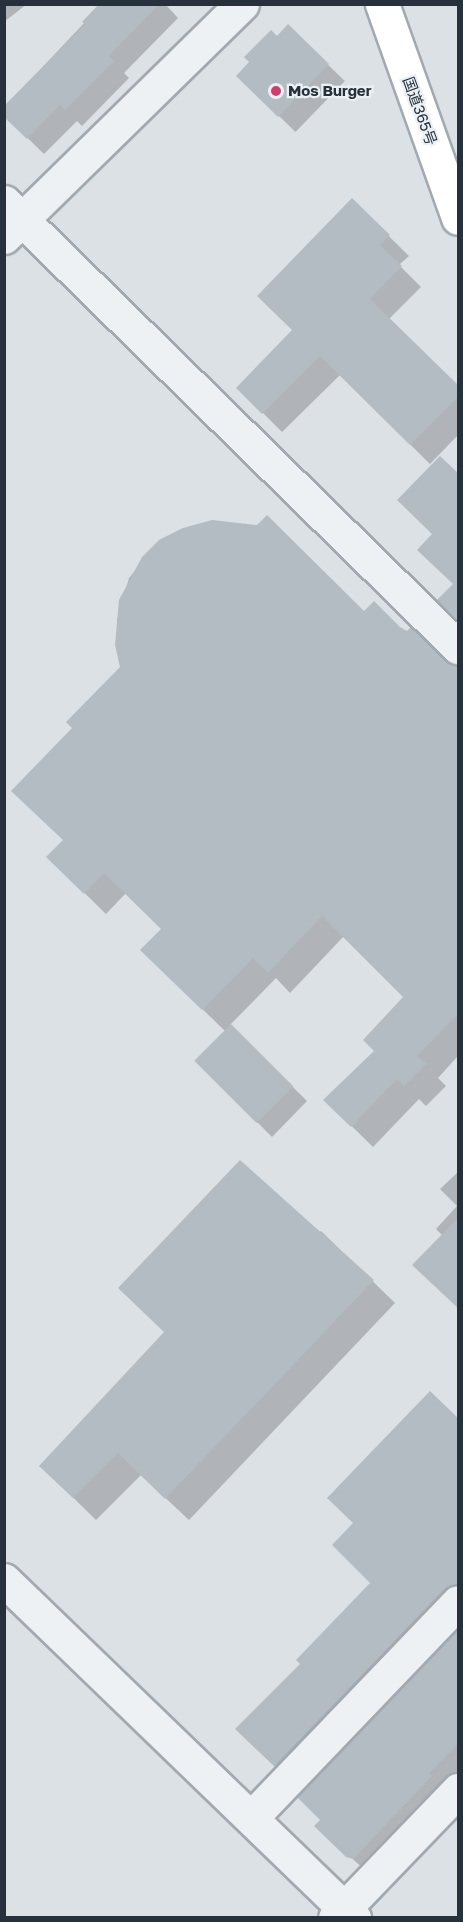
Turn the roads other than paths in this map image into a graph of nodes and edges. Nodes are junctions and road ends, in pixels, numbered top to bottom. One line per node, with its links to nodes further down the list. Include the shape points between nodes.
1 (242, 4): 4 (street)
2 (382, 4): 3 (highway, 国道365号)
3 (459, 218)
4 (10, 220): 5 (street)
5 (459, 647)
6 (4, 1580): 9 (street)
7 (459, 1602): 9 (street)
8 (459, 1790): 10 (street)
9 (251, 1818): 10 (street)
10 (345, 1914)

